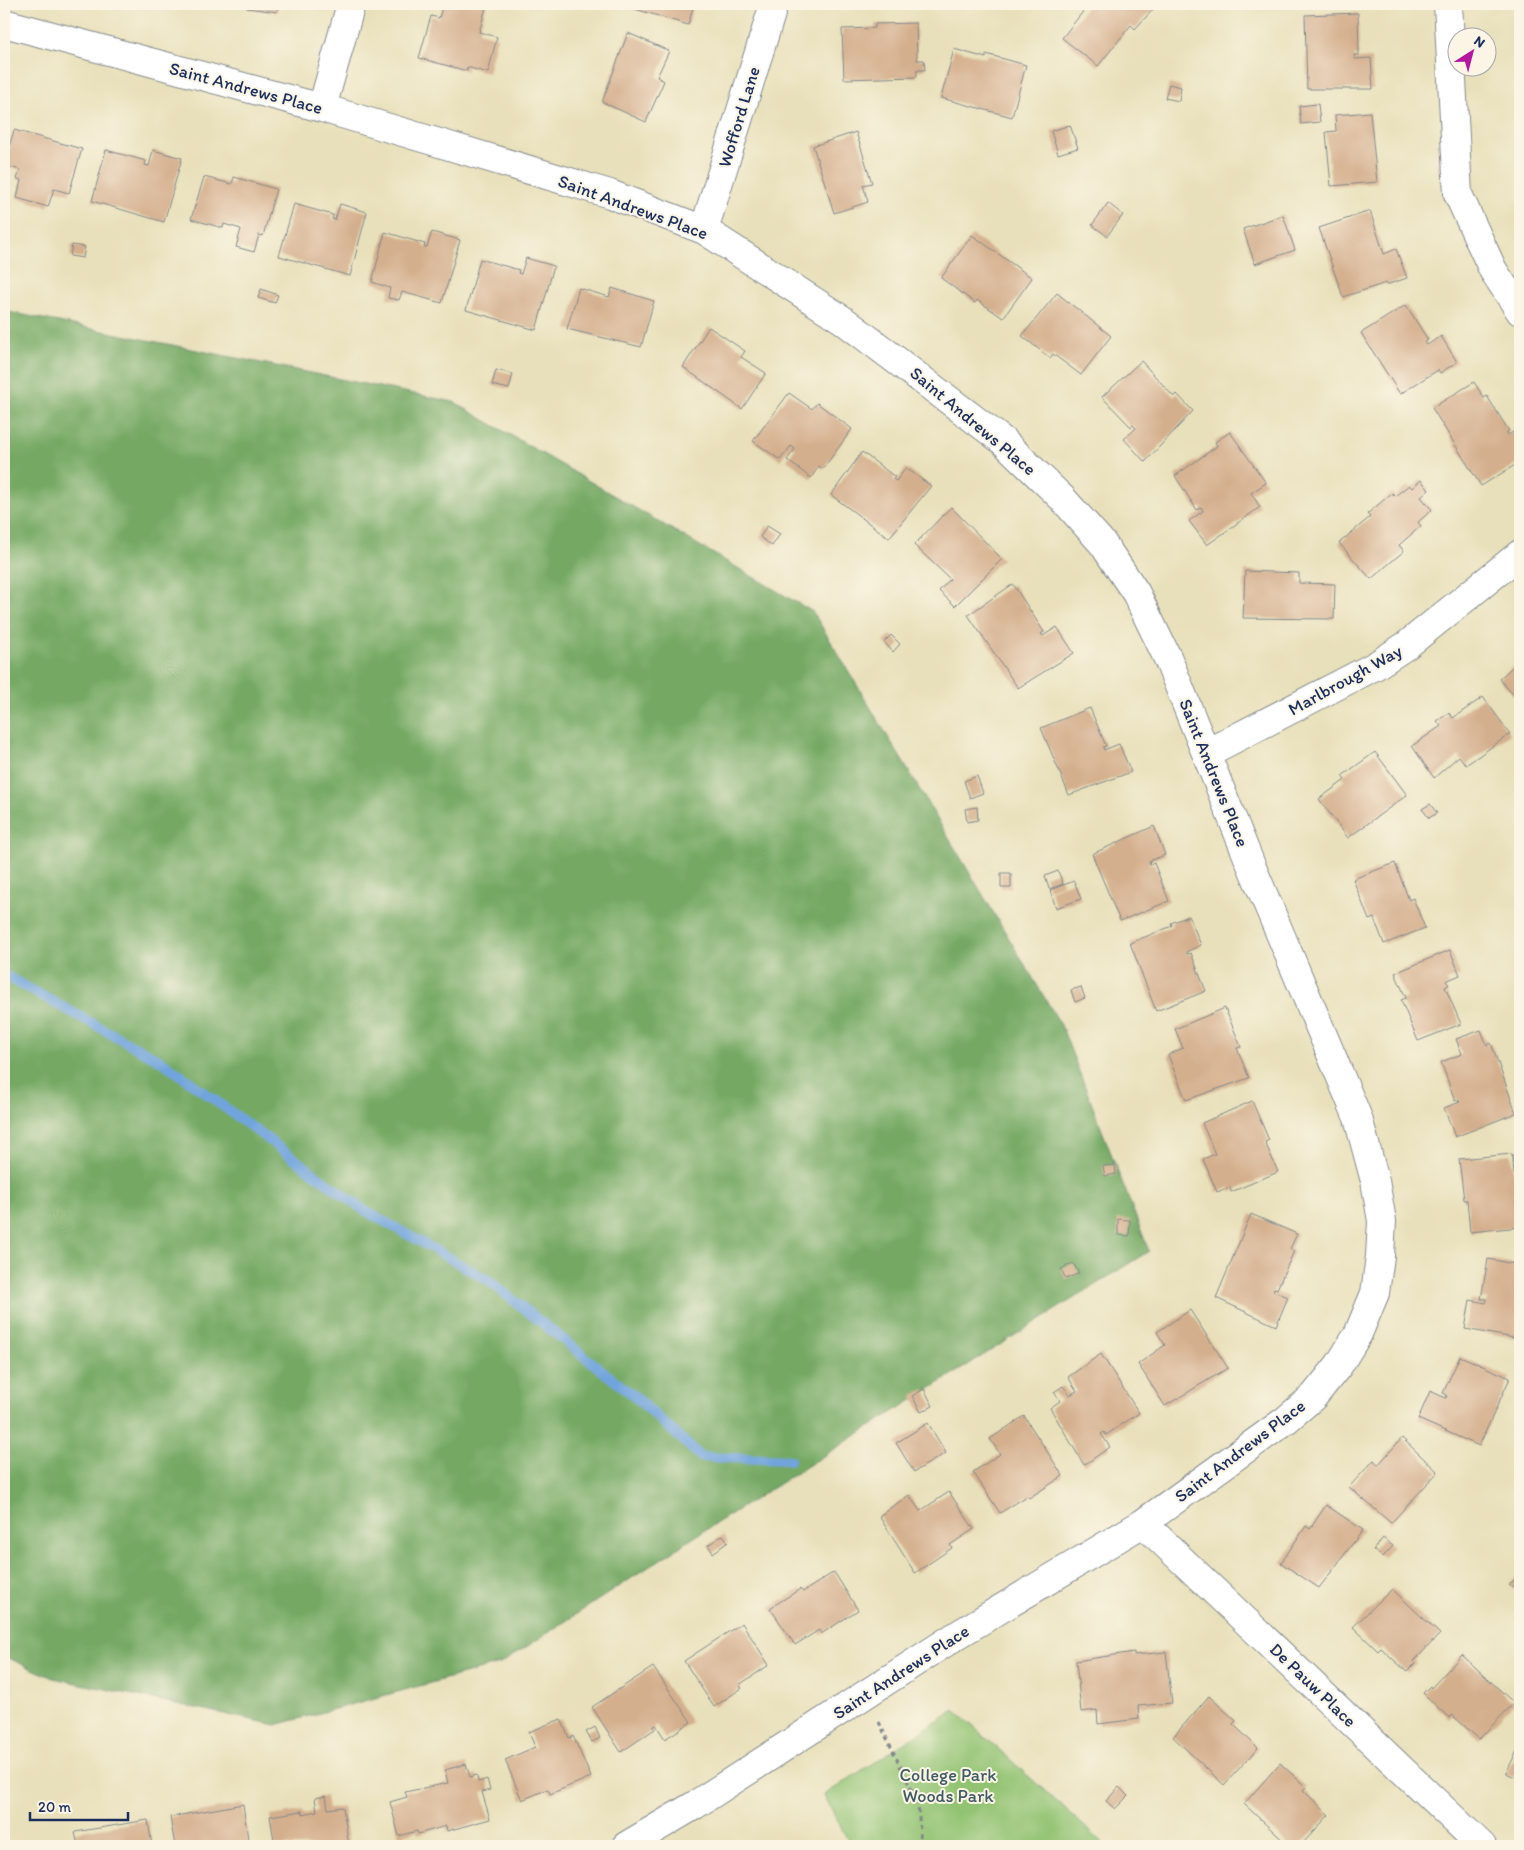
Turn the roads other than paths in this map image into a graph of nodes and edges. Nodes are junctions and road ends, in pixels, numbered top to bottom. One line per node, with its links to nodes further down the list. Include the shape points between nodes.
1 (351, 4): 5 (street)
2 (774, 4): 6 (street, Wofford Lane)
3 (1448, 4): 7 (street, via 1458,194 1493,270)
4 (4, 23): 5 (street, Saint Andrews Place)
5 (322, 108): 6 (street, Saint Andrews Place, via 610,194)
6 (704, 230): 9 (street, Saint Andrews Place, via 906,365 1003,441 1063,498 1102,544 1136,593)
7 (1520, 311)
8 (1520, 554): 9 (street, Marlbrough Way, via 1407,645 1375,666)
9 (1207, 753): 10 (street, Saint Andrews Place, via 1358,1118 1382,1221 1380,1256 1374,1293 1358,1334 1314,1396 1286,1420)
10 (1143, 1523): 11 (street, Saint Andrews Place, via 954,1637 696,1805); 12 (street, De Pauw Place)
11 (626, 1846)
12 (1482, 1846)

